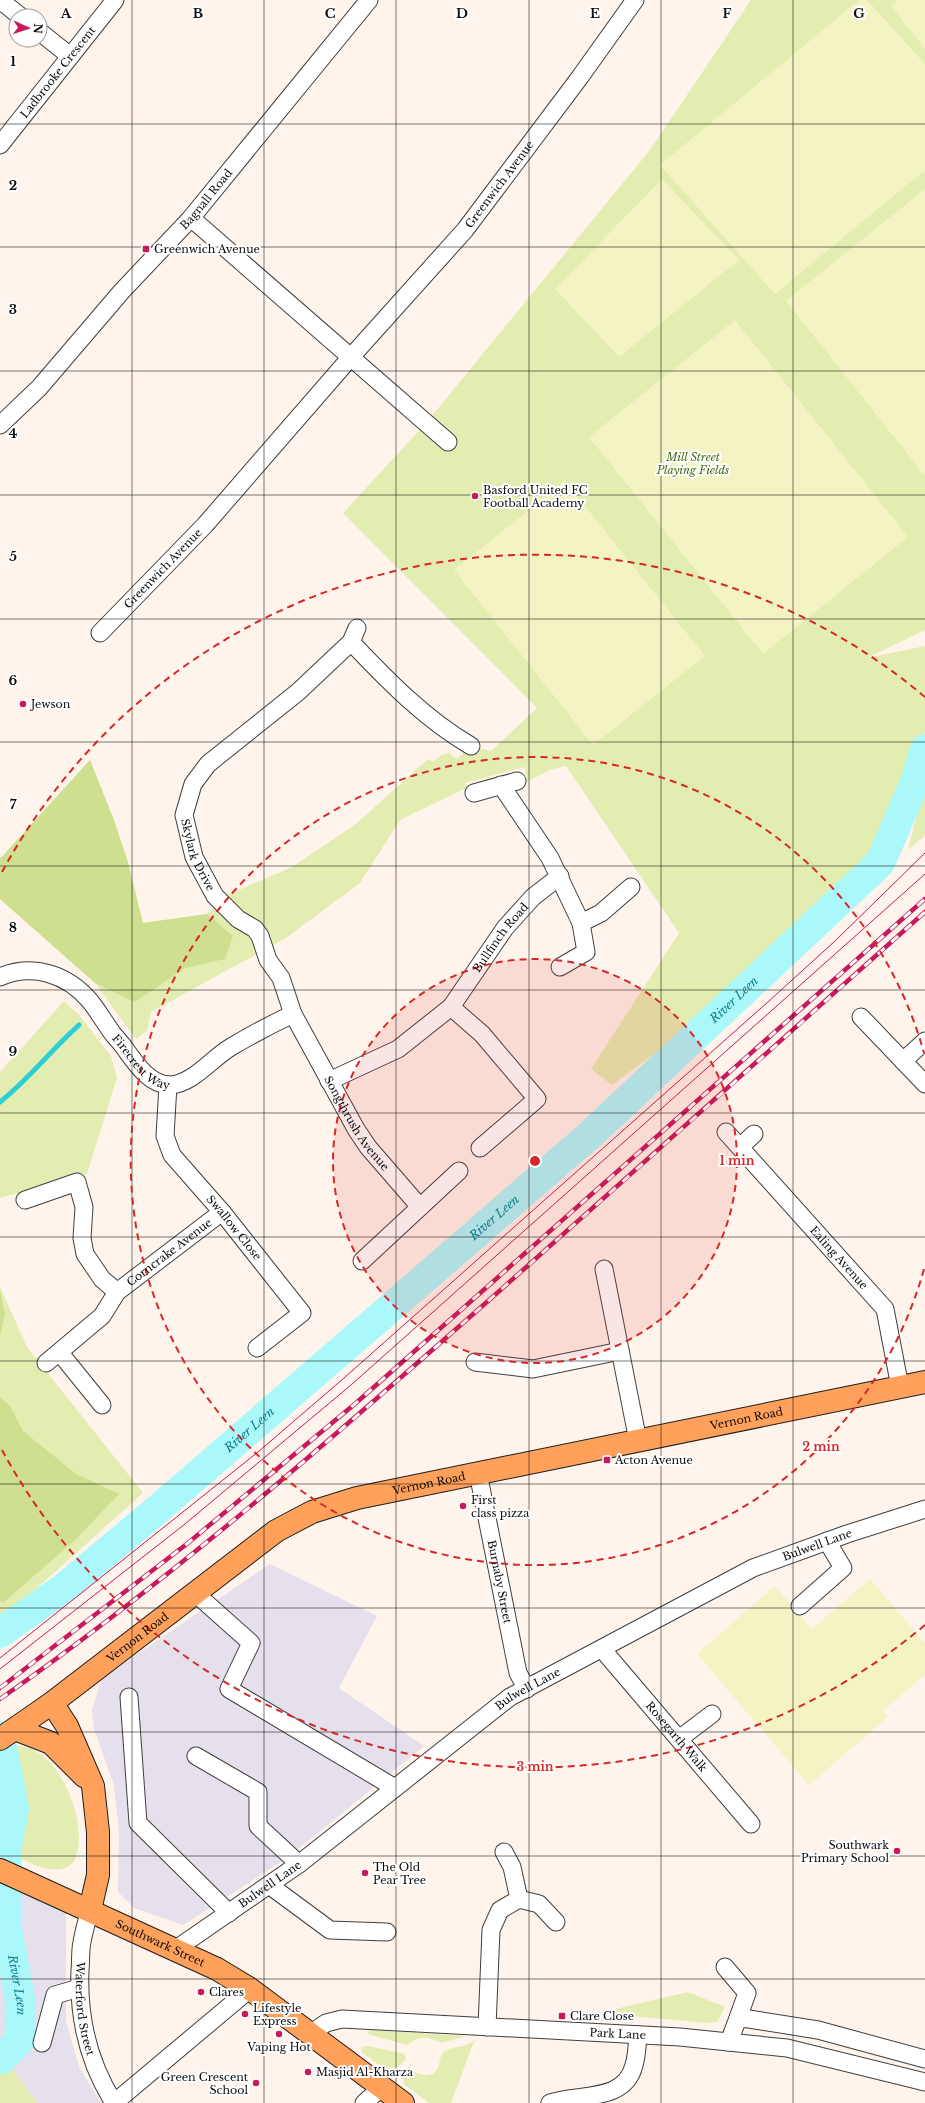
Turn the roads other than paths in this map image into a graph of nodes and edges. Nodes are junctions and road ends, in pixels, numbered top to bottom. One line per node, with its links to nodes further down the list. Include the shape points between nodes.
1 (0, 0): 5 (street)
2 (115, 0): 7 (street, Ladbrooke Crescent)
3 (369, 0): 9 (street, Bagnall Road)
4 (635, 0): 10 (street, Greenwich Avenue, via 465,230)
5 (10, 8)
6 (48, 38): 7 (street)
7 (70, 56): 8 (street, Ladbrooke Crescent)
8 (0, 145)
9 (191, 218): 10 (street); 11 (street, Bagnall Road, via 122,292 39,388)
10 (350, 358): 12 (street); 13 (street, Greenwich Avenue, via 205,525)
11 (0, 425)
12 (448, 442)
13 (100, 633)
14 (471, 746): 22 (street, Skylark Drive, via 447,732 384,678 354,635 298,692 208,764 193,784 184,815 194,857 215,896 238,919 258,932 268,960 281,978)
15 (474, 792): 16 (street, via 509,783)
16 (560, 876): 18 (street); 21 (street, Bullfinch Road, via 533,897 505,928)
17 (631, 887): 18 (street, via 601,913)
18 (581, 923): 19 (street, via 586,952)
19 (560, 967)
20 (0, 978): 28 (street, Firecrest Way, via 16,972 40,971 67,981 90,1002 146,1074)
21 (451, 1007): 26 (street, Bullfinch Road, via 398,1049); 32 (street, via 482,1034 537,1099)
22 (293, 1014): 26 (street, Songthrush Avenue); 28 (street, Firecrest Way, via 230,1047 187,1079 178,1084)
23 (861, 1017): 25 (street)
24 (925, 1041): 25 (street)
25 (903, 1061): 27 (street)
26 (329, 1080): 35 (street, Songthrush Avenue, via 368,1147)
27 (925, 1084)
28 (168, 1085): 36 (street, Swallow Close, via 166,1136 172,1155)
29 (726, 1132): 31 (street, Ealing Avenue)
30 (754, 1134): 31 (street)
31 (740, 1147): 46 (street, Ealing Avenue, via 885,1309)
32 (480, 1148)
33 (459, 1171): 35 (street)
34 (26, 1200): 39 (street, Corncrake Avenue, via 77,1182 84,1207 82,1238 85,1254 102,1279)
35 (420, 1207): 37 (street)
36 (222, 1212): 39 (street, Corncrake Avenue); 40 (street, Swallow Close, via 302,1313)
37 (362, 1261)
38 (604, 1269): 41 (street)
39 (117, 1292): 42 (street, Corncrake Avenue, via 102,1316)
40 (257, 1348)
41 (620, 1352): 43 (street, via 533,1369); 48 (street)
42 (60, 1353): 44 (street, Corncrake Avenue); 47 (street)
43 (475, 1362)
44 (46, 1363)
45 (925, 1382): 46 (main road, Vernon Road)
46 (900, 1387): 48 (main road, Vernon Road)
47 (102, 1405)
48 (638, 1441): 49 (main road, Vernon Road)
49 (478, 1474): 52 (main road, Vernon Road, via 357,1498 312,1512 276,1531); 55 (street, Burnaby Street, via 518,1673)
50 (925, 1509): 51 (street, Bulwell Lane)
51 (827, 1541): 53 (street, via 843,1568); 54 (street, Bulwell Lane, via 753,1568)
52 (195, 1593): 57 (main road, Vernon Road); 63 (street, via 251,1643 229,1689)
53 (800, 1606)
54 (602, 1649): 55 (street, Bulwell Lane); 60 (street, Rosegarth Walk)
55 (527, 1688): 63 (street, Bulwell Lane, via 510,1697)
56 (129, 1697): 71 (street, via 138,1823)
57 (52, 1703): 59 (main road, Vernon Road); 62 (main road, via 66,1726)
58 (712, 1714): 60 (street)
59 (8, 1734): 62 (main road, via 51,1744)
60 (679, 1739): 64 (street, Rosegarth Walk)
61 (196, 1756): 66 (street, via 258,1792 258,1826)
62 (93, 1786): 70 (main road, via 98,1832 98,1875)
63 (394, 1788): 66 (street, Bulwell Lane)
64 (751, 1824)
65 (504, 1852): 69 (street, via 512,1867)
66 (300, 1864): 68 (street, Bulwell Lane)
67 (7, 1873): 70 (main road, Southwark Street)
68 (268, 1885): 71 (street, Bulwell Lane); 73 (street, via 330,1930)
69 (519, 1899): 72 (street, via 539,1904); 79 (street, via 500,1910 491,1930)
70 (90, 1910): 74 (main road, Southwark Street); 76 (street, Waterford Street, via 81,1943)
71 (229, 1913): 74 (street, Bulwell Lane)
72 (556, 1922)
73 (387, 1932)
74 (176, 1949): 77 (main road, Southwark Street)
75 (725, 1967): 78 (street, via 747,1993)
76 (80, 1988): 83 (street, via 55,1995); 87 (street, Waterford Street, via 87,2046 102,2083)
77 (250, 1989): 80 (main road, Southwark Street); 87 (street)
78 (738, 2018): 82 (street); 84 (street, via 818,2030)
79 (487, 2027): 80 (street, Park Lane, via 342,2019 326,2023); 81 (street, Park Lane)
80 (310, 2034): 86 (main road, Southwark Street)
81 (638, 2035): 82 (street, Park Lane); 90 (street, via 634,2066 624,2084 604,2094)
82 (729, 2042): 85 (street, Park Lane, via 787,2048)
83 (42, 2043)
84 (925, 2059)
85 (925, 2082)
86 (382, 2088): 88 (street); 89 (main road, Southwark Street)
87 (114, 2103)
88 (364, 2103)
89 (403, 2103)
90 (550, 2103)

